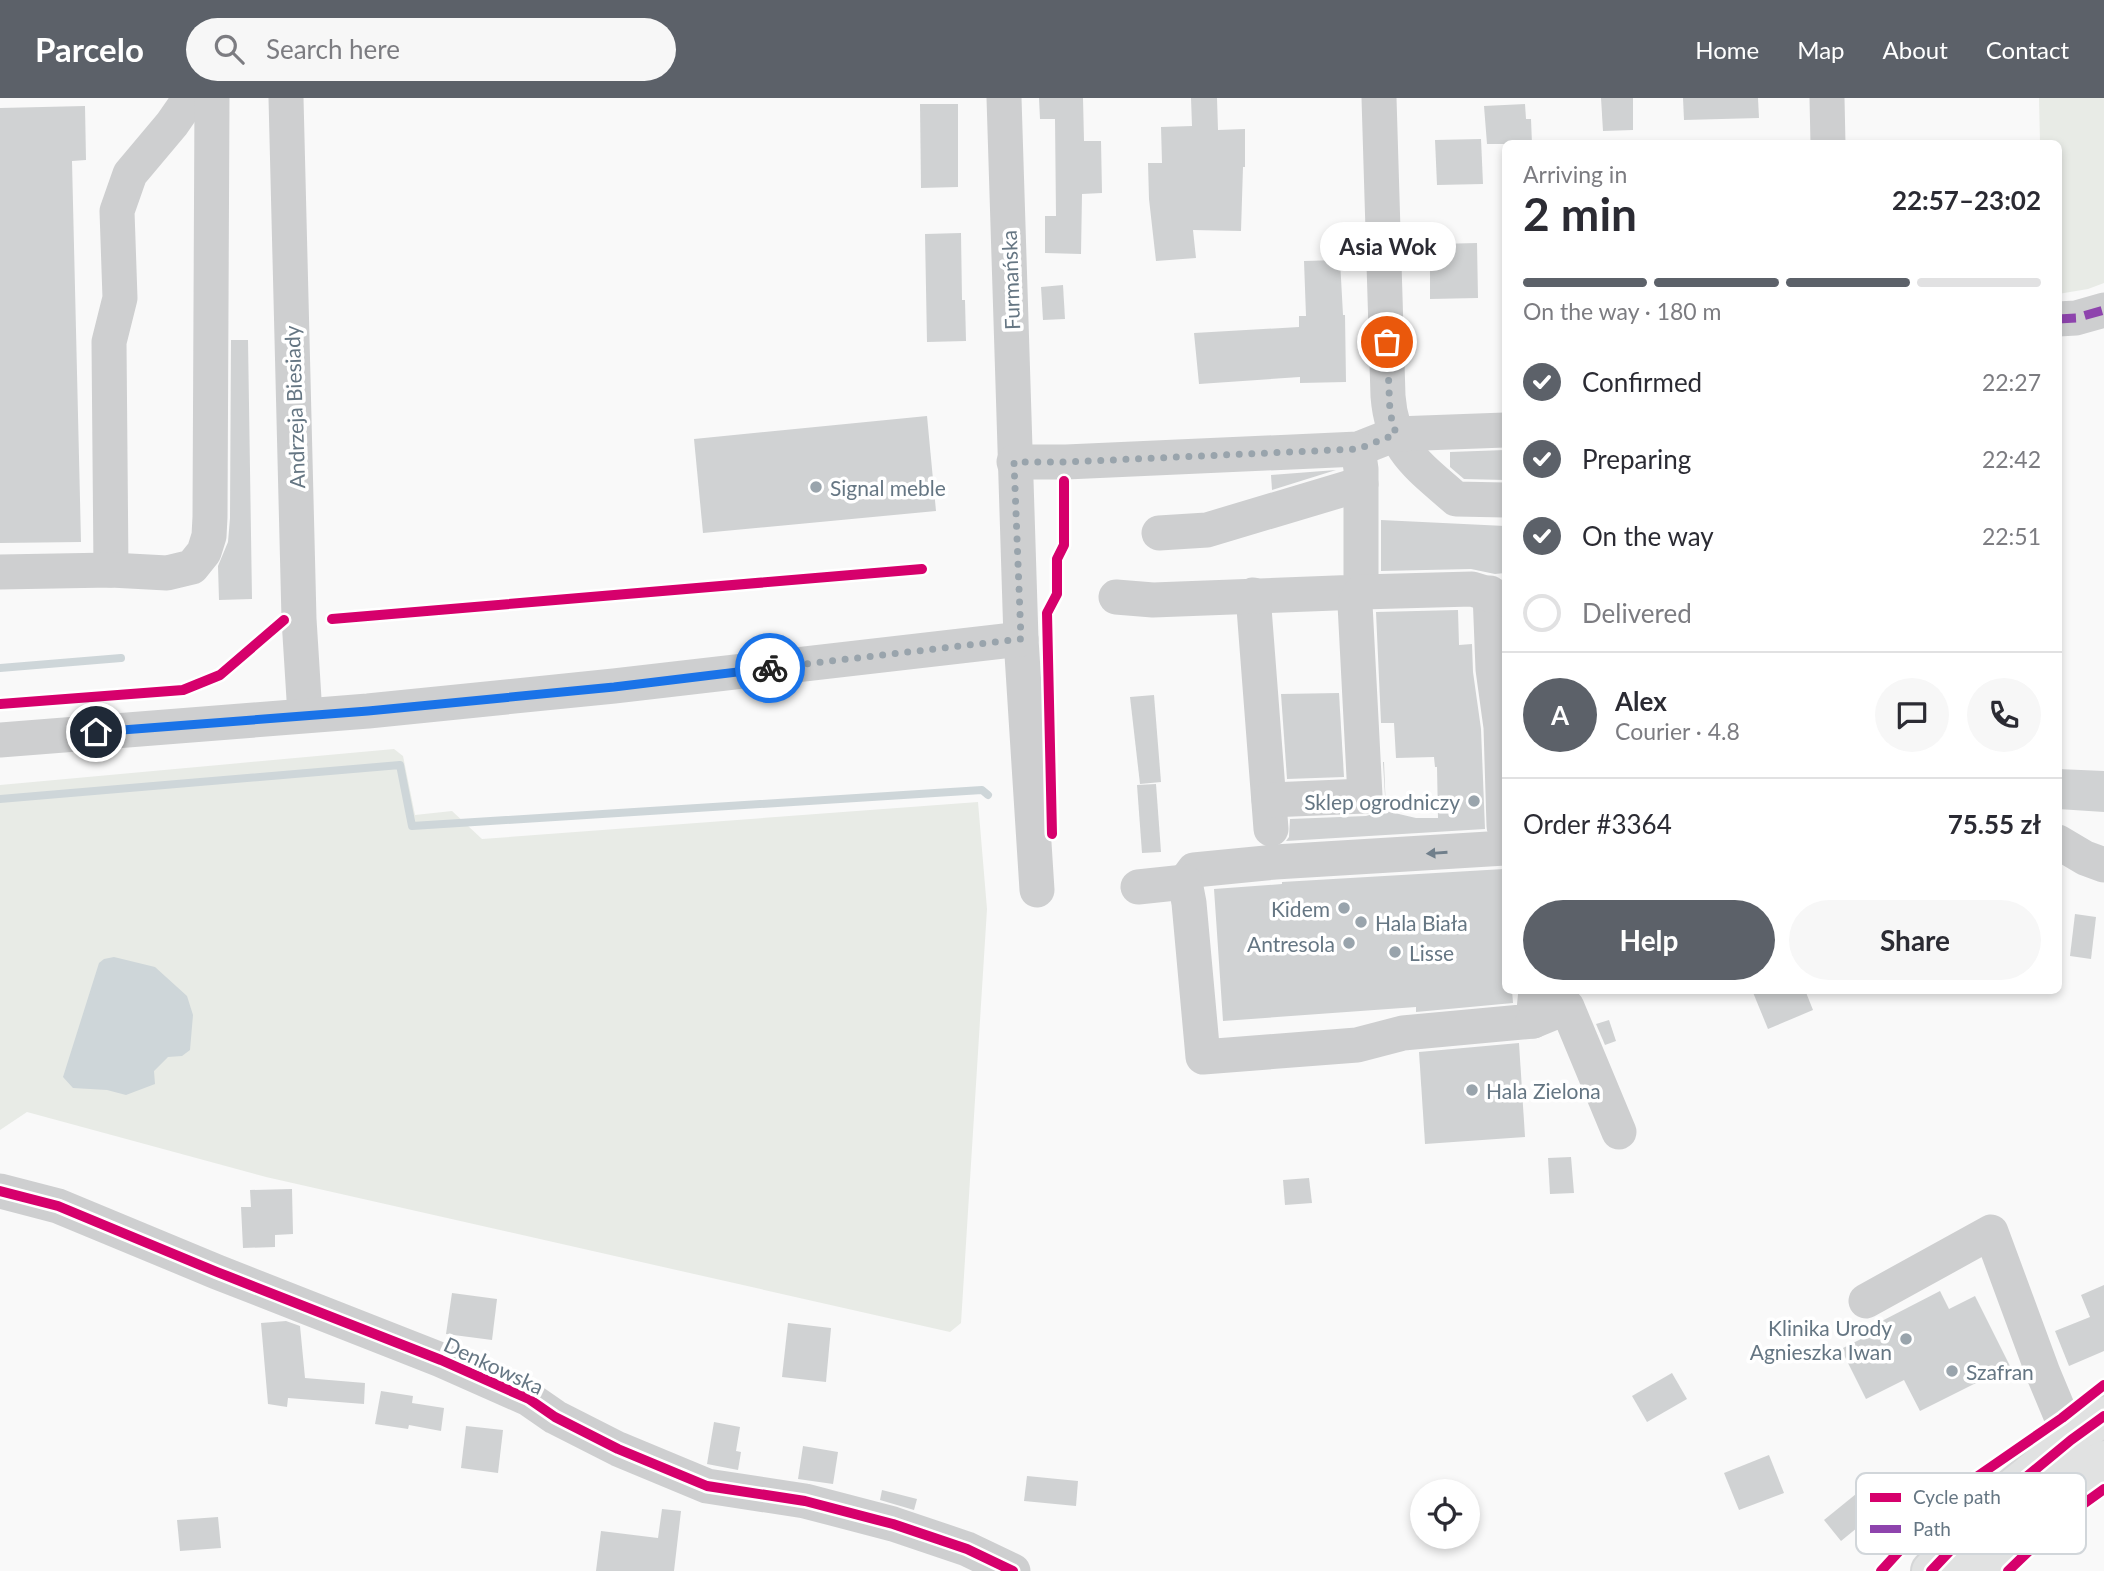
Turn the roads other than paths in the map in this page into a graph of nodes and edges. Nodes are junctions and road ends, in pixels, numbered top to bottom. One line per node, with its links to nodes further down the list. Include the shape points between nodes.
1 (190, 98): 17 (street, via 130,174 117,211 120,298 109,342)
2 (212, 98): 17 (street, via 209,536 204,552 192,566 167,573)
3 (286, 98): 24 (street, Andrzeja Biesiady)
4 (1004, 98): 13 (street, Furmańska)
5 (1380, 98): 11 (street, via 1388,397)
6 (1827, 98): 7 (street)
7 (1828, 140)
8 (2104, 310): 9 (street)
9 (2062, 319)
10 (1502, 429): 11 (street)
11 (1396, 434): 12 (street); 15 (street, via 1412,458 1456,499)
12 (1358, 449): 13 (street); 14 (street)
13 (1014, 462): 23 (street, Furmańska)
14 (1361, 484): 16 (street, via 1208,530); 19 (street)
15 (1502, 500)
16 (1158, 533)
17 (111, 570): 18 (street)
18 (0, 572)
19 (1361, 592): 20 (street); 20 (street, via 1355,604 1365,796 1270,814); 21 (street, via 1472,589)
20 (1252, 595): 22 (street, via 1153,600)
21 (1498, 596): 26 (street, via 1493,669)
22 (1116, 597)
23 (1021, 639): 24 (street, via 614,687); 32 (street, Furmańska)
24 (305, 715): 25 (street)
25 (0, 740)
26 (1502, 764)
27 (1502, 837): 30 (street, one-way to 30, via 1194,870)
28 (2062, 844): 29 (street)
29 (2104, 864)
30 (1185, 882): 31 (street); 33 (street, via 1203,1057 1357,1045)
31 (1138, 887)
32 (1037, 890)
33 (1534, 1006): 34 (street, via 1567,1007)
34 (1619, 1132)
35 (0, 1191): 44 (street, Denkowska, via 58,1206 441,1360 529,1399 618,1449 707,1486 806,1501 893,1524 967,1549)
36 (1866, 1300): 38 (street, via 1991,1232)
37 (2104, 1416): 38 (main road)
38 (2071, 1440): 40 (main road)
39 (2104, 1460): 41 (main road)
40 (2031, 1473)
41 (2085, 1473)
42 (1947, 1554): 45 (main road)
43 (1994, 1554): 46 (main road)
44 (1013, 1571)
45 (1931, 1571)
46 (1975, 1571)

